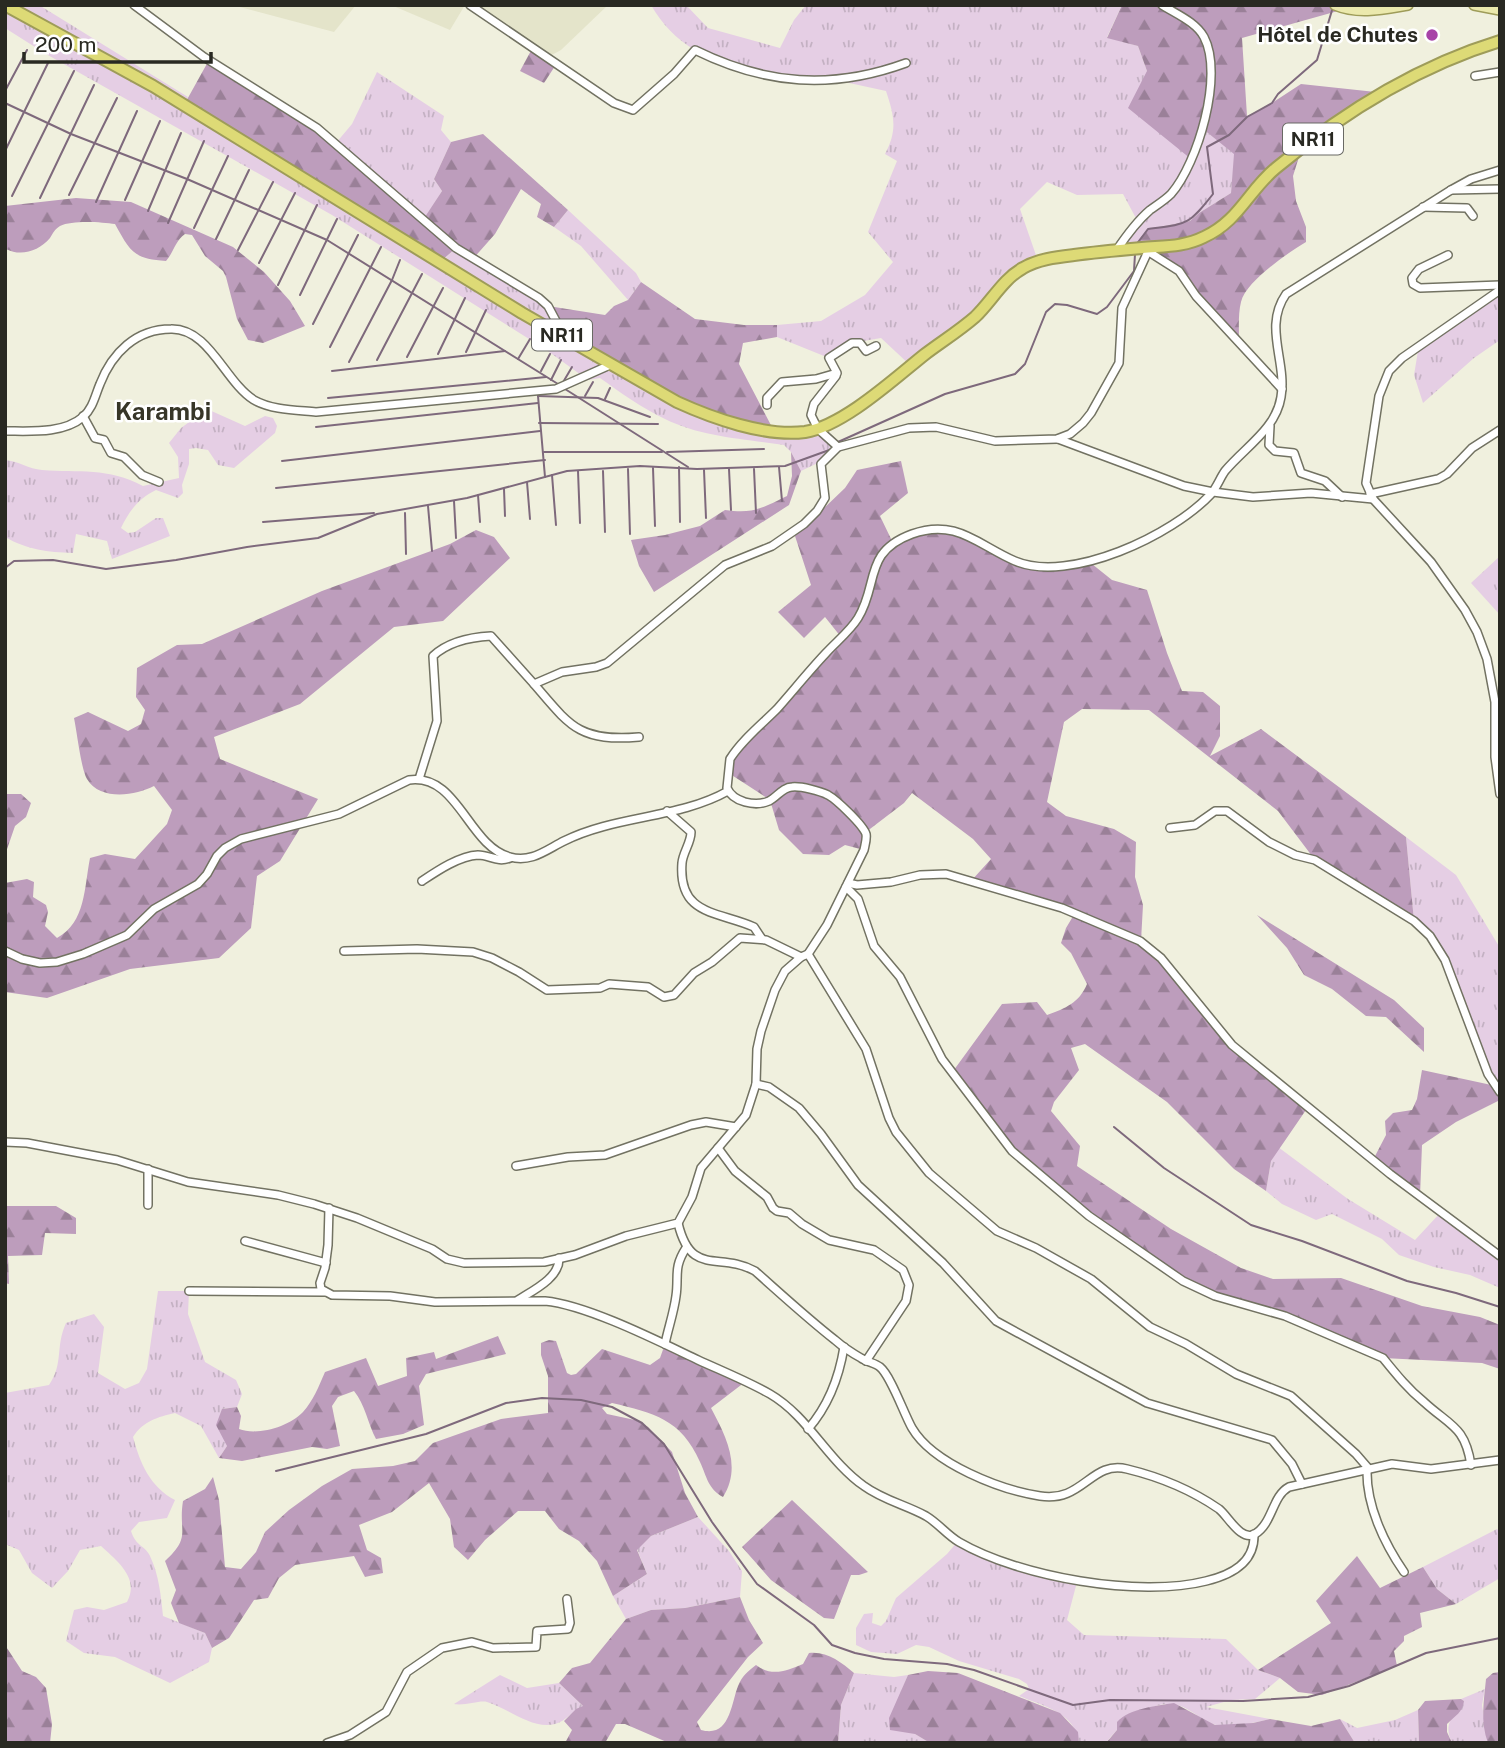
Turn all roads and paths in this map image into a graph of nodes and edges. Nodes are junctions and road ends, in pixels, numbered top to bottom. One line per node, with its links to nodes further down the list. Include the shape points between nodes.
1 (5, 5): 22 (highway, NR11, via 153,86)
2 (134, 5): 22 (street, via 204,57 317,128 456,248 548,306)
3 (470, 5): 10 (street, via 614,103 633,110 695,50 732,67 809,82 840,81)
4 (1162, 5): 19 (street, via 1197,27 1205,38 1212,71 1208,109 1178,185 1138,222)
5 (1408, 5): 7 (main road, via 1371,11)
6 (1474, 5): 8 (main road)
7 (1340, 7)
8 (1500, 10)
9 (1500, 41): 18 (highway, NR11, via 1465,52 1343,118 1272,171 1220,229 1184,244)
10 (906, 63)
11 (1500, 72): 12 (street)
12 (1475, 76)
13 (1500, 170): 15 (street)
14 (1500, 189): 15 (street)
15 (1451, 190): 16 (street)
16 (1422, 207): 17 (street, via 1467,208); 26 (street, via 1286,294 1275,316)
17 (1473, 216)
18 (1147, 249): 19 (highway, NR11); 26 (street, via 1179,271 1196,296); 33 (street, via 1122,308 1119,363 1083,423)
19 (1121, 250): 30 (highway, NR11, via 1059,256 1023,267 973,318 871,397)
20 (1448, 255): 21 (street, via 1419,269 1413,284 1420,288)
21 (1500, 288): 38 (street, via 1389,371 1379,396 1366,472)
22 (564, 336): 24 (highway, NR11)
23 (876, 346): 25 (street, via 866,351 852,342 829,358)
24 (610, 365): 28 (street, via 557,388 316,412 260,403 243,392 194,337 175,328 161,329 126,345 107,368 94,402); 30 (highway, NR11, via 701,413 774,431)
25 (838, 373): 27 (street, via 782,382); 30 (street, via 814,404 811,415)
26 (1282, 389): 29 (street)
27 (766, 405)
28 (83, 416): 32 (street, via 60,427); 35 (street, via 95,438 104,440 111,453)
29 (1270, 425): 36 (street, via 1223,474); 37 (street, via 1269,445 1275,451 1294,453 1301,473 1325,481)
30 (818, 429): 34 (street)
31 (1500, 430): 38 (street, via 1438,479)
32 (5, 431)
33 (1057, 439): 34 (street, via 995,441 926,426); 36 (street, via 1184,486)
34 (836, 445): 39 (street, via 821,464 825,498 804,524 772,546 725,565 607,663 562,672)
35 (159, 482)
36 (1213, 492): 37 (street); 43 (street, via 1153,537 1066,566 1015,561 953,530 913,534 893,544 877,560 857,620 730,759)
37 (1342, 497): 38 (street)
38 (1372, 497): 40 (street, via 1431,562 1465,610 1487,659)
39 (534, 684): 41 (street, via 576,728 606,739); 42 (street, via 492,636 440,649 433,656 437,721)
40 (1497, 710): 44 (street, via 1495,757)
41 (639, 737)
42 (419, 779): 47 (street, via 446,793 489,847); 51 (street, via 391,787 339,814 241,839 217,856 198,884 155,909 127,935 83,954 40,963)
43 (728, 791): 45 (street, via 713,800); 49 (street, via 753,804 771,800 788,787 828,795 865,832 864,850)
44 (1500, 794)
45 (667, 811): 47 (street, via 579,834 523,860); 50 (street, via 691,832 681,867 689,899 700,908 754,927)
46 (1170, 828): 55 (street, via 1195,825 1215,811 1227,811 1269,842 1315,860 1414,921 1439,948 1488,1074)
47 (511, 858): 48 (street, via 500,861 475,855)
48 (422, 881)
49 (847, 885): 53 (street); 66 (street, via 946,874 1062,908 1140,941 1161,958 1232,1045 1390,1174); 77 (street, via 858,899 874,946 900,978 942,1059 1012,1151 1089,1216 1183,1281 1215,1296 1285,1316 1383,1358 1425,1404 1462,1435)
50 (762, 939): 52 (street, via 740,938 670,997 648,987 610,984 547,990 492,958 465,951); 53 (street)
51 (5, 951)
52 (344, 951)
53 (805, 956): 54 (street, via 785,971 764,1021); 78 (street, via 866,1049 896,1132 929,1174 997,1231 1091,1279 1150,1326 1236,1374 1291,1396)
54 (756, 1084): 56 (street, via 746,1115); 79 (street, via 769,1087 799,1108 858,1185 943,1263 1003,1327 1147,1403 1272,1440)
55 (1500, 1092)
56 (736, 1127): 58 (street); 59 (street, via 706,1122 605,1155)
57 (5, 1142): 60 (street)
58 (718, 1148): 63 (street, via 701,1168); 74 (street, via 777,1211 789,1213 829,1240 873,1250 903,1270 909,1285 906,1301)
59 (516, 1167)
60 (148, 1169): 61 (street); 62 (street, via 188,1182 278,1195)
61 (148, 1205)
62 (328, 1208): 67 (street, via 455,1262 534,1264); 68 (street)
63 (678, 1223): 65 (street); 67 (street)
64 (245, 1241): 68 (street)
65 (686, 1248): 72 (street, via 676,1274); 73 (street, via 698,1257 755,1271)
66 (1500, 1256)
67 (559, 1258): 71 (street, via 555,1272)
68 (326, 1263): 70 (street, via 320,1283)
69 (190, 1291): 70 (street)
70 (326, 1293): 71 (street, via 435,1302)
71 (517, 1300): 72 (street, via 556,1302)
72 (665, 1345): 75 (street, via 768,1392)
73 (844, 1347): 74 (street); 75 (street, via 835,1387)
74 (866, 1361): 80 (street, via 884,1372 919,1439 976,1479 1055,1497 1117,1467 1184,1487 1222,1511 1242,1533)
75 (808, 1429): 80 (street, via 863,1486 929,1518 958,1541 1005,1561 1077,1582 1140,1587 1208,1581 1242,1566 1253,1549)
76 (1500, 1460): 77 (street)
77 (1471, 1465): 78 (street, via 1431,1469 1392,1464)
78 (1368, 1469): 79 (street); 81 (street, via 1370,1500 1390,1552)
79 (1302, 1484): 80 (street, via 1283,1490 1265,1524)
80 (1254, 1534)
81 (1404, 1572)
82 (567, 1599): 83 (street, via 568,1629 537,1631 536,1647 493,1648 472,1642 442,1648 407,1672 386,1712 350,1735)
83 (327, 1743)

